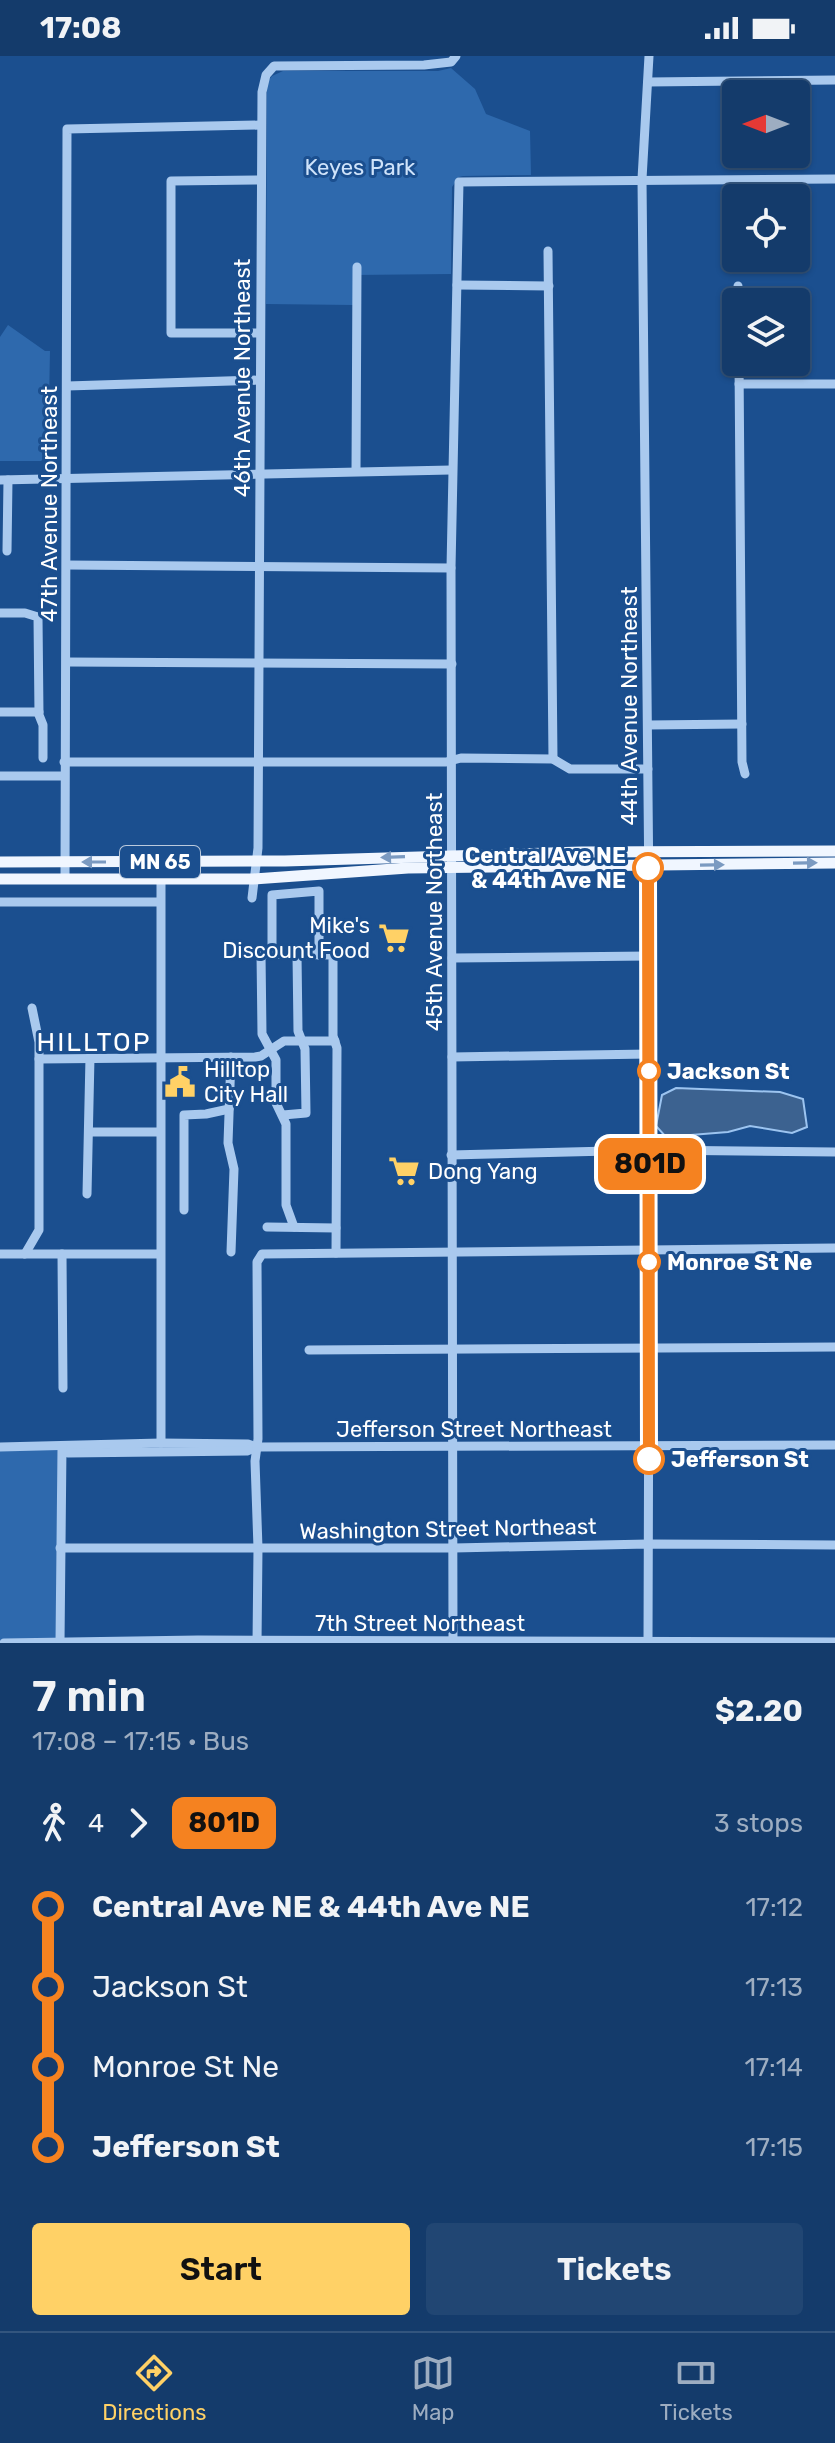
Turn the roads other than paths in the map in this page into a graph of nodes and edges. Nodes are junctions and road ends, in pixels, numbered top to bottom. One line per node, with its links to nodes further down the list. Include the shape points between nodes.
1 (456, 56): 5 (street, 46th Avenue Northeast, via 451,62 424,65 274,66 262,92)
2 (649, 56): 4 (street, 44th Avenue Northeast)
3 (835, 80): 4 (street)
4 (648, 82): 6 (street, 44th Avenue Northeast)
5 (261, 125): 8 (street, 46th Avenue Northeast); 18 (street, 47th Avenue Northeast, via 67,129)
6 (642, 179): 7 (street); 11 (street, 45th Avenue Northeast, via 459,182); 35 (street, 44th Avenue Northeast)
7 (835, 179)
8 (261, 180): 13 (street, 46th Avenue Northeast); 13 (street, via 171,181 171,333)
9 (548, 251): 12 (street)
10 (357, 267): 20 (street)
11 (457, 285): 12 (street); 19 (street, 45th Avenue Northeast)
12 (549, 286): 37 (street)
13 (260, 333): 15 (street, 46th Avenue Northeast)
14 (739, 376): 16 (street)
15 (260, 380): 18 (street); 21 (street, 46th Avenue Northeast)
16 (739, 384): 17 (street); 34 (street)
17 (835, 384)
18 (67, 386): 22 (street, 47th Avenue Northeast)
19 (451, 470): 20 (street); 27 (street, 45th Avenue Northeast)
20 (356, 471): 21 (street)
21 (260, 474): 22 (street); 26 (street, 46th Avenue Northeast)
22 (67, 477): 23 (street); 25 (street, 47th Avenue Northeast)
23 (4, 480): 24 (street)
24 (7, 551)
25 (67, 565): 26 (street); 29 (street, 47th Avenue Northeast)
26 (259, 566): 27 (street); 30 (street, 46th Avenue Northeast)
27 (451, 568): 31 (street, 45th Avenue Northeast)
28 (0, 613): 33 (street, via 38,617)
29 (67, 662): 30 (street); 39 (street, 47th Avenue Northeast)
30 (259, 663): 31 (street); 40 (street, 46th Avenue Northeast)
31 (452, 664): 38 (street, 45th Avenue Northeast)
32 (0, 712): 33 (street)
33 (39, 712): 36 (street)
34 (742, 724): 35 (street); 42 (street)
35 (648, 725): 41 (street, 44th Avenue Northeast)
36 (43, 758)
37 (553, 759): 38 (street); 41 (street, via 570,769)
38 (453, 760): 40 (street); 48 (street, 45th Avenue Northeast)
39 (64, 762): 40 (street); 44 (street, 47th Avenue Northeast)
40 (258, 763): 47 (street, 46th Avenue Northeast)
41 (648, 769): 46 (street, 44th Avenue Northeast)
42 (745, 774)
43 (0, 776): 44 (street)
44 (64, 776): 50 (street, 47th Avenue Northeast)
45 (835, 851): 46 (main road, MN 65)
46 (649, 852): 48 (main road, MN 65); 53 (street, 44th Avenue Northeast)
47 (256, 861): 48 (main road, MN 65, one-way to 47); 51 (main road, MN 65); 57 (street, 46th Avenue Northeast)
48 (451, 861): 53 (main road, MN 65); 57 (main road, MN 65); 65 (street, 45th Avenue Northeast)
49 (0, 862): 50 (main road, MN 65)
50 (65, 862): 51 (main road, MN 65, one-way to 50); 55 (street, 47th Avenue Northeast)
51 (161, 862): 56 (street)
52 (835, 863): 53 (main road, MN 65, one-way to 52)
53 (648, 866): 64 (street, 44th Avenue Northeast)
54 (0, 879): 55 (main road, MN 65)
55 (65, 879): 56 (main road, MN 65)
56 (161, 879): 57 (main road, MN 65); 60 (street)
57 (253, 879): 58 (street, 46th Avenue Northeast)
58 (252, 898)
59 (0, 902): 60 (street)
60 (160, 902): 72 (street)
61 (272, 953): 62 (street); 63 (street, via 272,895 319,891); 69 (street, via 261,954 262,1034)
62 (297, 955): 63 (street); 67 (street)
63 (319, 955): 68 (street, via 333,955)
64 (649, 956): 65 (street); 70 (street, 44th Avenue Northeast)
65 (452, 958): 74 (street, 45th Avenue Northeast)
66 (32, 1008): 75 (street)
67 (300, 1040): 68 (street); 69 (street, via 284,1041); 77 (street, via 305,1049 306,1113)
68 (335, 1041): 87 (street)
69 (270, 1050): 73 (street, via 261,1056); 77 (street, via 276,1060 276,1103)
70 (649, 1054): 74 (street); 80 (street, 44th Avenue Northeast)
71 (90, 1057): 72 (street); 75 (street); 78 (street)
72 (161, 1057): 73 (street); 79 (street)
73 (231, 1057): 76 (street)
74 (452, 1057): 82 (street, 45th Avenue Northeast)
75 (39, 1059): 94 (street, via 39,1230)
76 (229, 1109): 84 (street, via 184,1115); 90 (street, via 229,1158 234,1169)
77 (283, 1115): 86 (street, via 286,1205)
78 (89, 1132): 79 (street); 83 (street)
79 (160, 1132): 96 (street)
80 (650, 1150): 81 (street); 82 (street); 89 (street, 44th Avenue Northeast)
81 (835, 1152)
82 (451, 1155): 92 (street, 45th Avenue Northeast)
83 (87, 1194)
84 (184, 1210)
85 (267, 1227): 86 (street)
86 (294, 1227): 87 (street)
87 (336, 1228): 91 (street)
88 (835, 1248): 89 (street)
89 (649, 1250): 92 (street); 99 (street, 44th Avenue Northeast)
90 (231, 1252)
91 (336, 1253): 92 (street); 106 (street, via 259,1256)
92 (451, 1253): 98 (street, 45th Avenue Northeast)
93 (0, 1254): 94 (street)
94 (25, 1254): 95 (street)
95 (62, 1254): 96 (street); 101 (street)
96 (160, 1254): 102 (street)
97 (835, 1347): 99 (street)
98 (452, 1348): 99 (street); 100 (street); 107 (street, 45th Avenue Northeast)
99 (649, 1349): 108 (street, 44th Avenue Northeast)
100 (309, 1350)
101 (63, 1388)
102 (161, 1443): 105 (street, Jefferson Street Northeast); 106 (street, Jefferson Street Northeast)
103 (835, 1445): 108 (street, Jefferson Street Northeast)
104 (0, 1447): 105 (street, Jefferson Street Northeast)
105 (62, 1447): 106 (street, Jefferson Street Northeast, via 68,1453); 111 (street)
106 (257, 1447): 107 (street, Jefferson Street Northeast); 112 (street)
107 (451, 1447): 108 (street, Jefferson Street Northeast); 113 (street, 45th Avenue Northeast)
108 (649, 1447): 109 (street, 44th Avenue Northeast)
109 (648, 1544): 110 (street, Washington Street Northeast); 113 (street, Washington Street Northeast); 116 (street, 44th Avenue Northeast)
110 (835, 1545)
111 (60, 1548): 112 (street, Washington Street Northeast); 119 (street)
112 (258, 1548): 113 (street, Washington Street Northeast); 114 (street)
113 (454, 1548): 115 (street, 45th Avenue Northeast)
114 (257, 1642): 115 (street, 7th Street Northeast); 119 (street, 7th Street Northeast)
115 (453, 1642): 116 (street, 7th Street Northeast)
116 (648, 1642): 117 (street, 7th Street Northeast)
117 (835, 1642)
118 (4, 1643): 119 (street, 7th Street Northeast)
119 (60, 1643)

